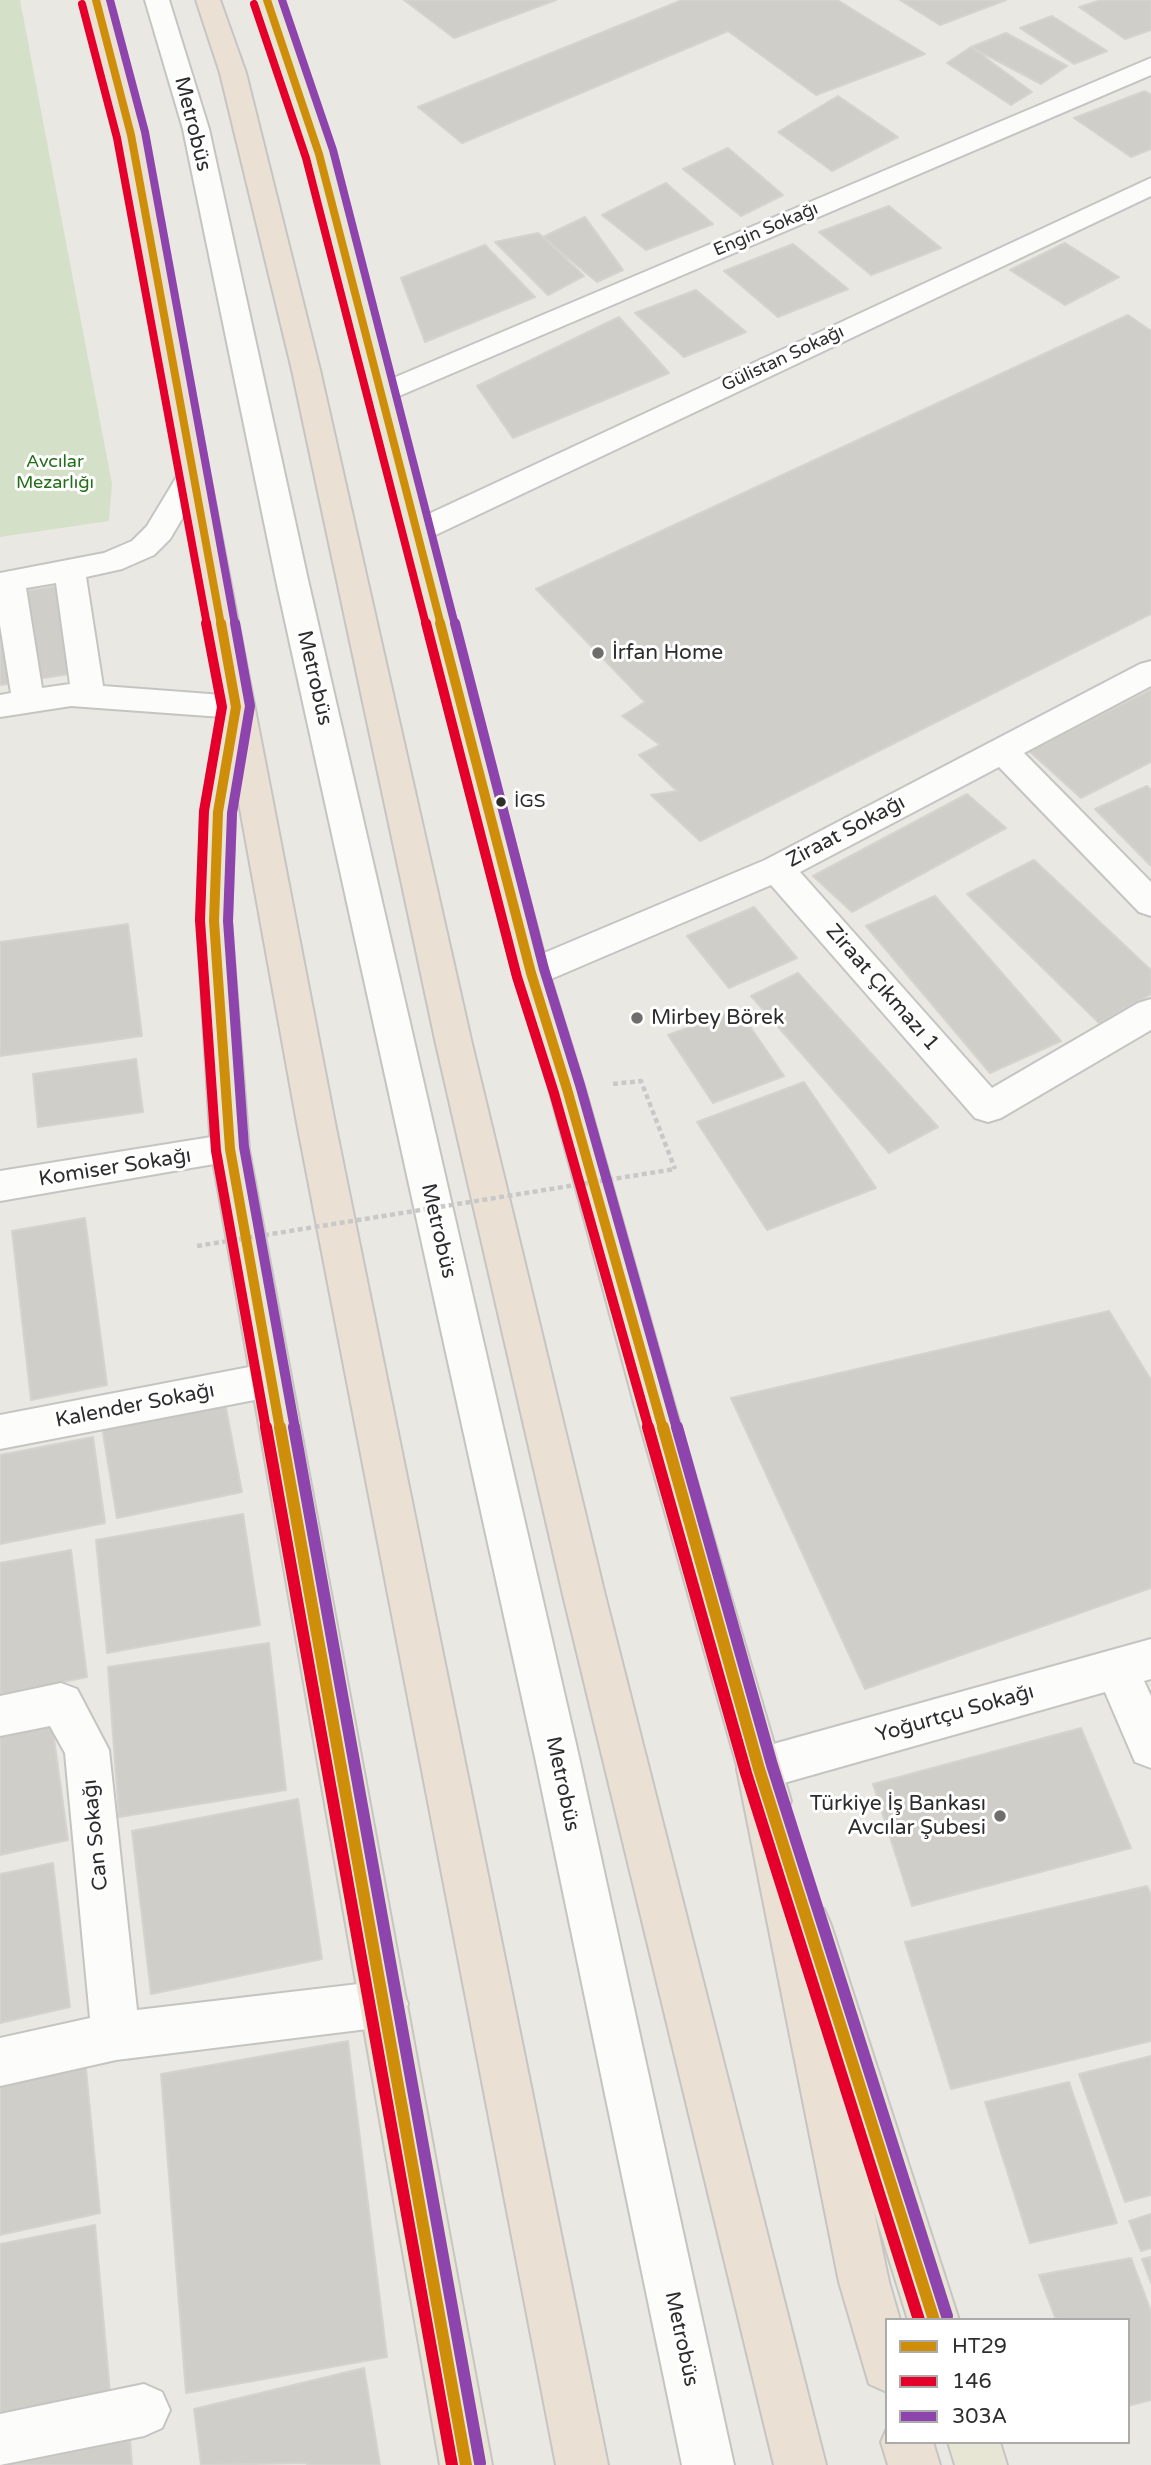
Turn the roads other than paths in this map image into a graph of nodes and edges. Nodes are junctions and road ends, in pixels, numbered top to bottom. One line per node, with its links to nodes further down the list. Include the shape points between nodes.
1 (96, 0): 8 (highway, via 131,135)
2 (158, 0): 40 (street, Metrobüs, via 196,129 295,593 557,1757)
3 (208, 0): 41 (highway, via 233,73 306,370 460,1071 584,1595)
4 (267, 0): 7 (main road, via 319,154)
5 (1151, 66): 7 (street, Engin Sokağı)
6 (1151, 186): 9 (street, Gülistan Sokağı)
7 (382, 393): 9 (main road)
8 (193, 475): 10 (street, via 159,533 143,548); 15 (highway)
9 (416, 532): 19 (main road)
10 (70, 572): 11 (street); 13 (street)
11 (5, 583): 14 (street)
12 (1151, 672): 16 (street, Ziraat Sokağı)
13 (88, 696): 14 (street); 15 (street)
14 (14, 703)
15 (236, 707): 21 (main road, via 218,812 214,921); 39 (highway)
16 (1002, 750): 17 (street, Ziraat Sokağı); 18 (street)
17 (777, 869): 19 (street, Ziraat Sokağı); 20 (street, Ziraat Çıkmazı 1, via 988,1108)
18 (1151, 903)
19 (531, 973): 28 (main road)
20 (1151, 1013)
21 (230, 1149): 22 (street, Komiser Sokağı); 23 (main road)
22 (0, 1186)
23 (270, 1380): 24 (street, Kalender Sokağı); 29 (main road)
24 (0, 1432)
25 (1134, 1664): 27 (street); 28 (street, Yoğurtçu Sokağı)
26 (0, 1716): 30 (street, Can Sokağı, via 61,1703 87,1750)
27 (1151, 1747)
28 (759, 1769): 32 (main road); 33 (highway, via 864,2282)
29 (384, 2004): 30 (street); 38 (main road)
30 (116, 2036): 31 (street)
31 (0, 2062)
32 (933, 2318)
33 (885, 2359)
34 (145, 2410): 35 (street)
35 (0, 2440)
36 (909, 2444): 42 (highway)
37 (975, 2444): 43 (main road)
38 (466, 2465)
39 (582, 2465)
40 (708, 2465)
41 (800, 2465)
42 (914, 2465)
43 (981, 2465)

